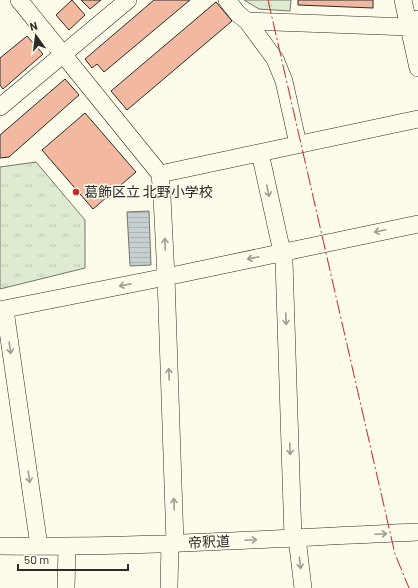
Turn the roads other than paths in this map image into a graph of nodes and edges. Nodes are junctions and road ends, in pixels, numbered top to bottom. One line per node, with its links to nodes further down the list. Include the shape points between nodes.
1 (19, 0): 7 (street)
2 (128, 0): 7 (street)
3 (227, 0): 5 (street)
4 (403, 0): 6 (street)
5 (247, 21): 6 (street); 11 (street, via 275,59 284,81)
6 (413, 23): 8 (street)
7 (64, 55): 9 (street); 13 (street)
8 (418, 68)
9 (0, 107)
10 (418, 119): 11 (street)
11 (298, 144): 12 (street)
12 (260, 153): 13 (street); 15 (street, one-way to 15)
13 (160, 174): 16 (street, one-way to 13)
14 (418, 224): 15 (street, one-way to 15)
15 (281, 252): 16 (street, one-way to 16); 19 (street, one-way to 19, via 284,261)
16 (166, 277): 17 (street, one-way to 17); 20 (street, one-way to 16)
17 (2, 310): 22 (street, one-way to 22)
18 (418, 532): 19 (street, 帝釈道, one-way to 18)
19 (295, 538): 20 (street, 帝釈道, one-way to 19); 26 (street, one-way to 26)
20 (173, 543): 23 (street, 帝釈道); 25 (street)
21 (0, 546): 22 (street, 帝釈道)
22 (39, 546): 23 (street, 帝釈道)
23 (67, 547): 24 (street)
24 (66, 588)
25 (169, 588)
26 (303, 588)

